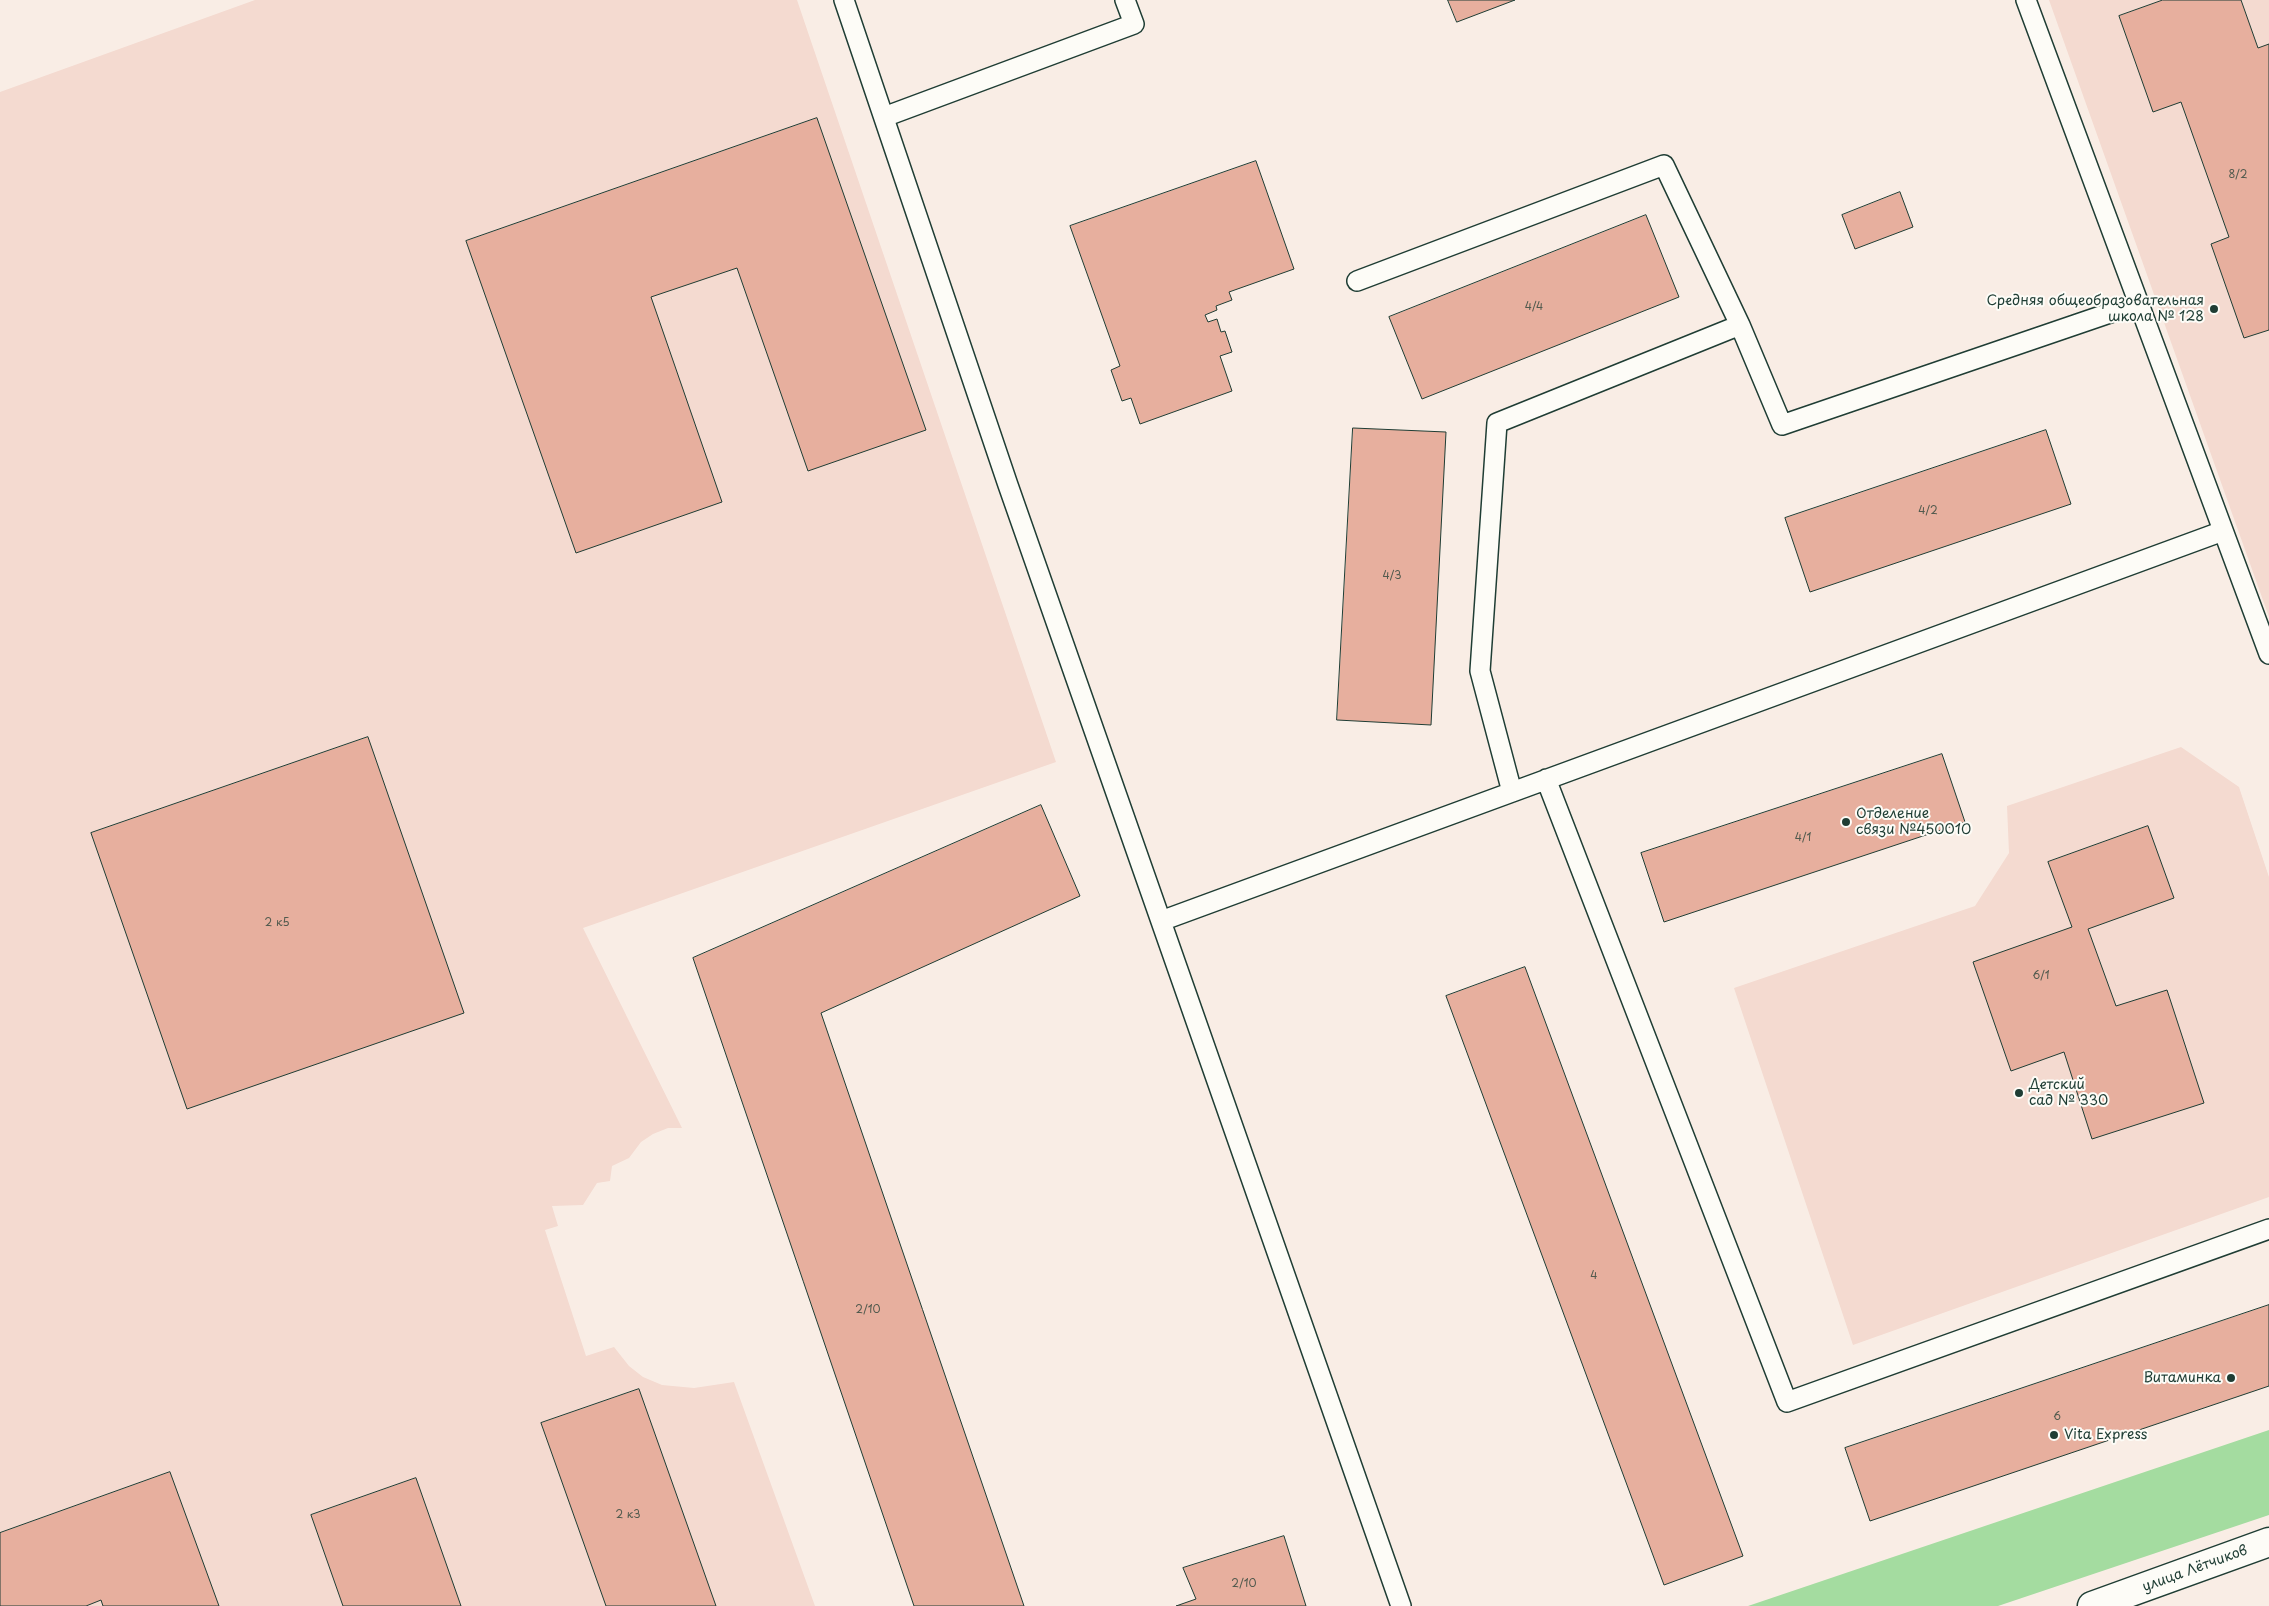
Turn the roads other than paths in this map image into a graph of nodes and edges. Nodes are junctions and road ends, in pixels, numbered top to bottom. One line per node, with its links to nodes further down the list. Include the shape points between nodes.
1 (844, 0): 4 (lane)
2 (1125, 0): 4 (lane, via 1134,24)
3 (2026, 0): 6 (lane)
4 (884, 117): 12 (lane)
5 (1357, 281): 7 (lane, via 1664,165)
6 (2139, 303): 7 (lane, via 1782,425); 8 (lane)
7 (1740, 325): 11 (lane, via 1497,423 1480,671)
8 (2223, 531): 9 (lane); 10 (lane)
9 (2269, 654)
10 (1546, 779): 11 (lane); 13 (lane, via 1787,1402)
11 (1512, 792): 12 (lane)
12 (1161, 921): 15 (lane)
13 (2269, 1229)
14 (2269, 1542): 16 (street, улица Лётчиков)
15 (1401, 1606)
16 (2092, 1606)

